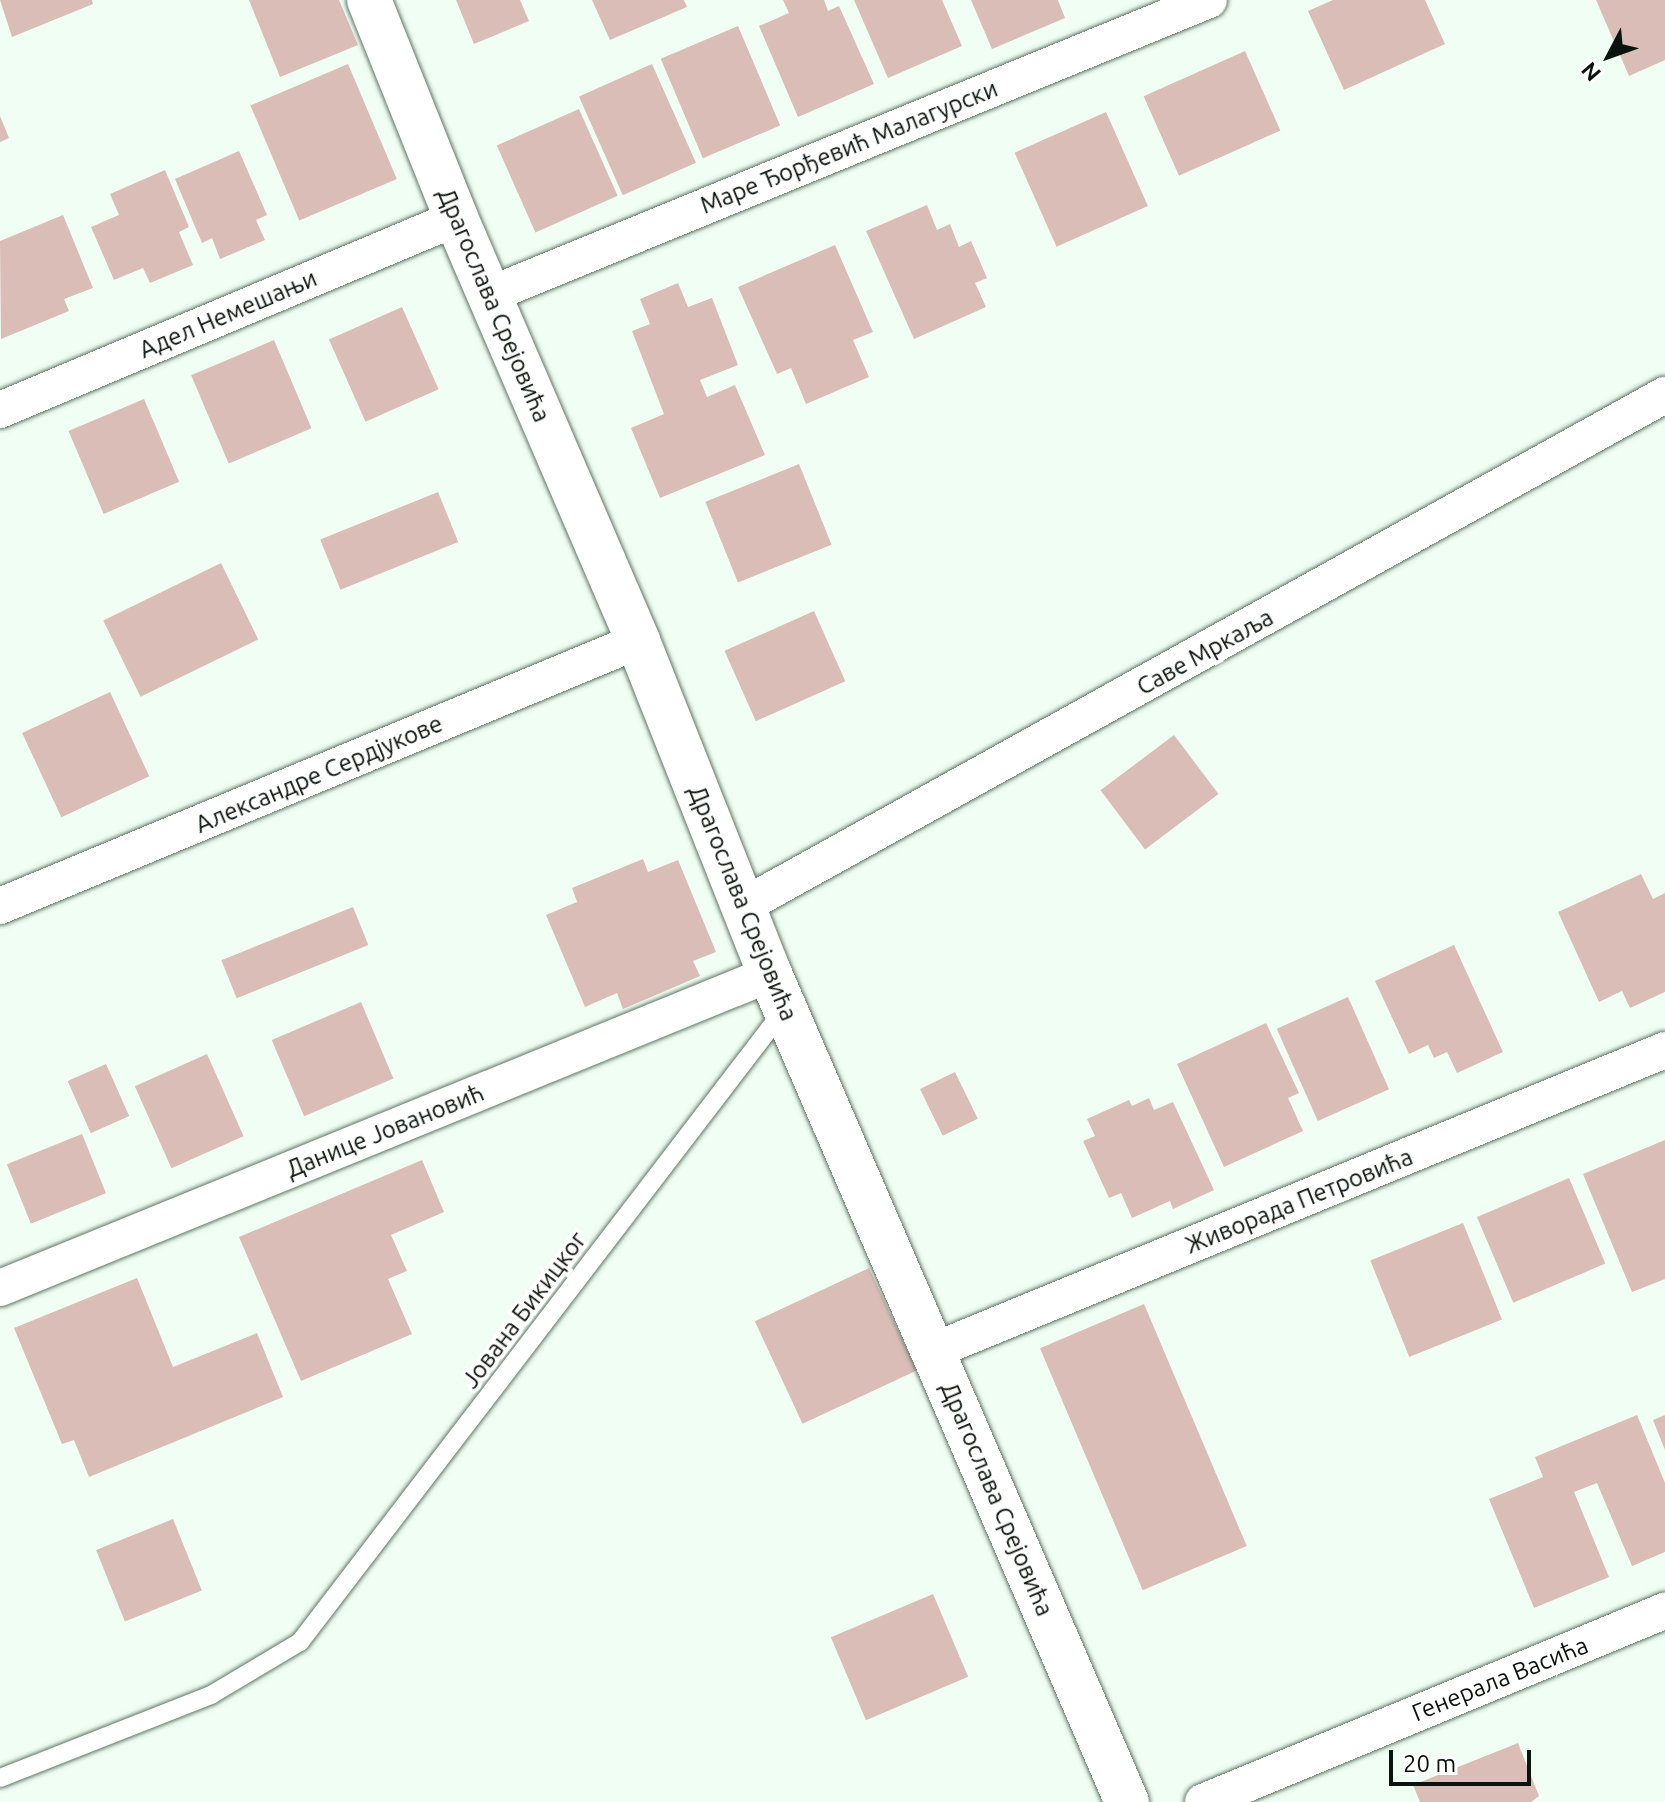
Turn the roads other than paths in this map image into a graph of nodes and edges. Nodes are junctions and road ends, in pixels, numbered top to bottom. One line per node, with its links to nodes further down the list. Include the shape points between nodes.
1 (369, 0): 3 (street, Драгослава Срејовића)
2 (1209, 0): 4 (street, Маре Ђорђевић Малагурски)
3 (456, 218): 4 (street, Драгослава Срејовића); 6 (street, Адел Немешањи)
4 (489, 295): 7 (street, Драгослава Срејовића)
5 (1665, 395): 9 (street, Саве Мркаља)
6 (0, 410)
7 (638, 641): 8 (street, Александре Сердјукове); 9 (street, Драгослава Срејовића)
8 (0, 906)
9 (743, 906): 10 (street, Драгослава Срејовића)
10 (778, 991): 12 (street, Данице Јовановић); 13 (street, Драгослава Срејовића); 15 (lane, Јована Бикицког, via 300,1642 211,1695)
11 (1665, 1050): 13 (street, Живорада Петровића)
12 (0, 1288)
13 (933, 1351): 16 (street, Драгослава Срејовића)
14 (1665, 1611): 17 (street, Генерала Васића)
15 (0, 1778)
16 (1127, 1802)
17 (1203, 1802)

